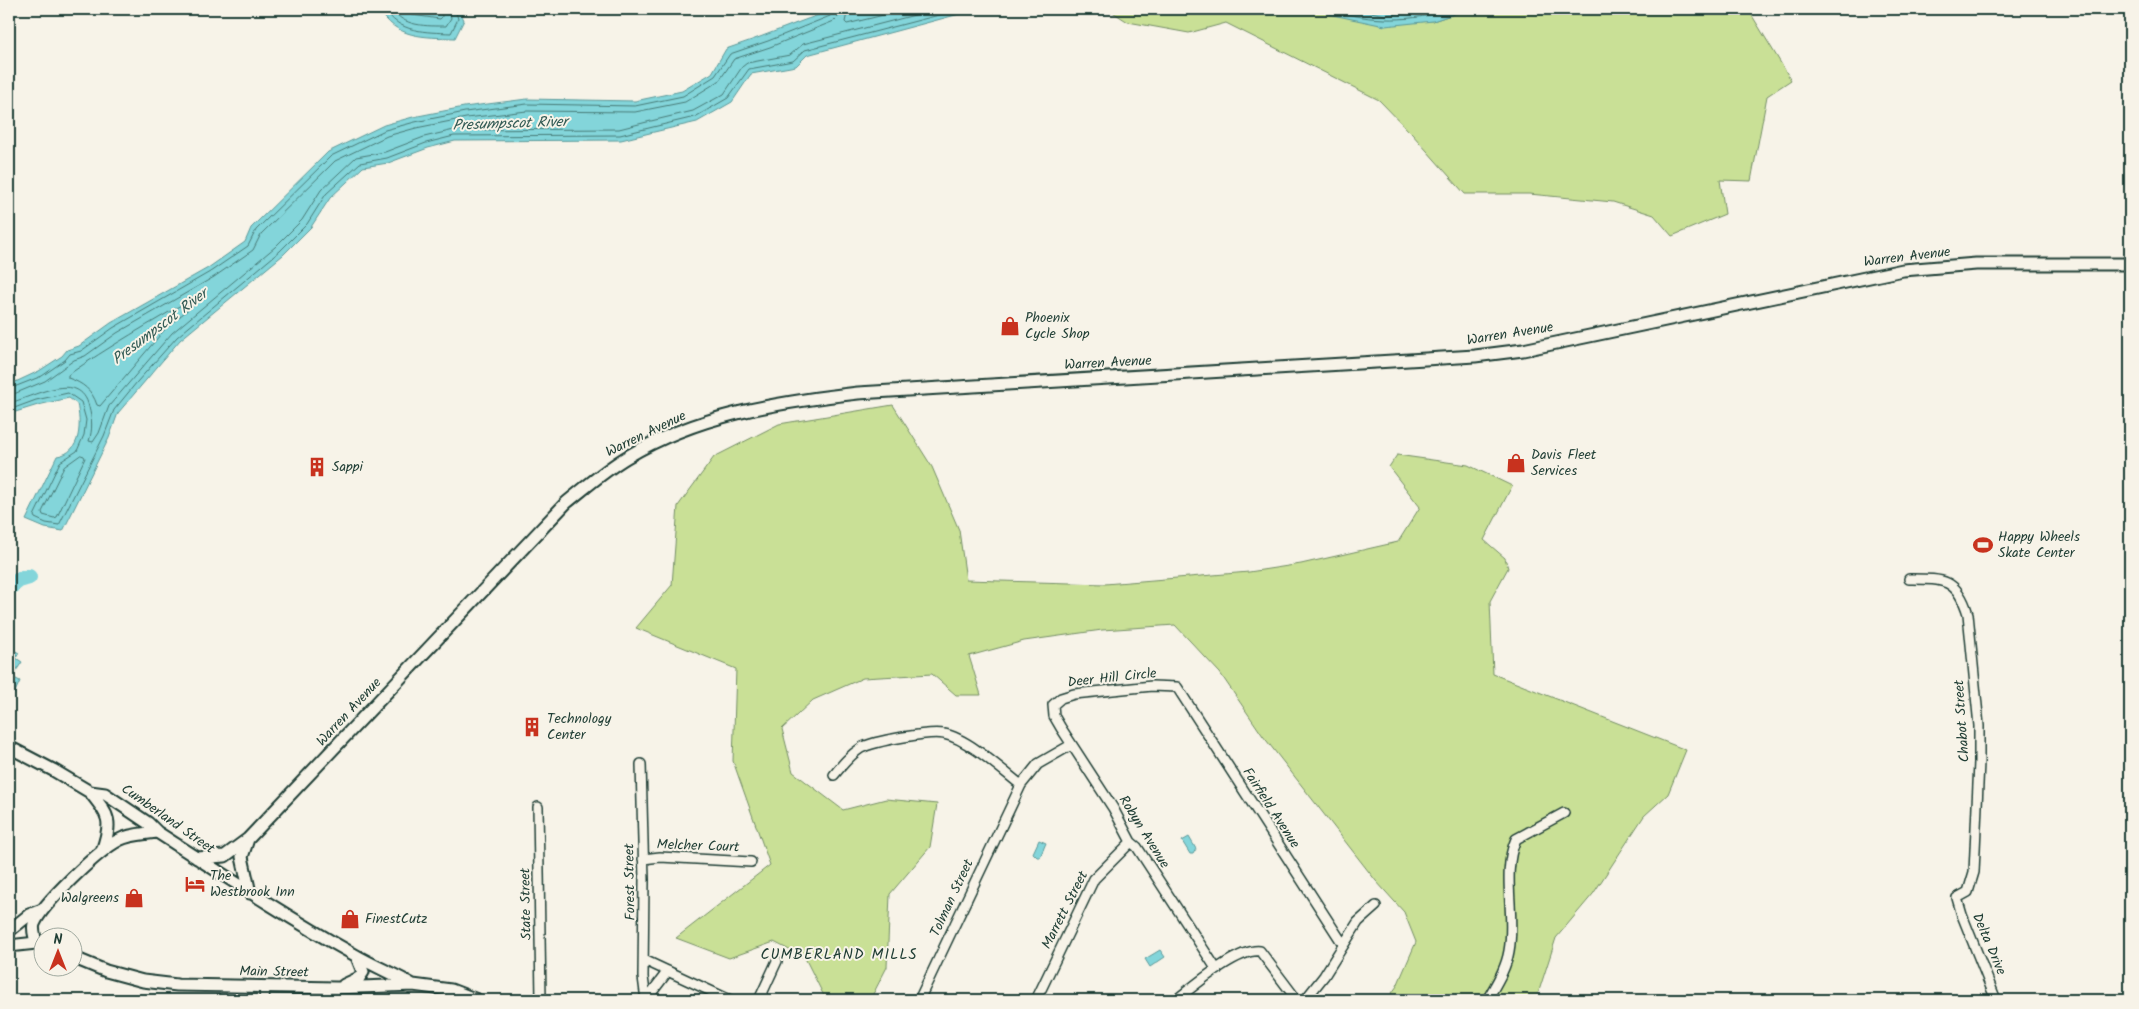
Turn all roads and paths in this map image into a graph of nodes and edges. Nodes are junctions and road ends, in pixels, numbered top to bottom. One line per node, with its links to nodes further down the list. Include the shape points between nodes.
1 (2130, 264): 14 (main road, Warren Avenue, via 1976,264 1903,270 1523,350 1475,356 858,393 760,408 704,423 629,456 566,503)
2 (1909, 579): 21 (street, Chabot Street, via 1942,581 1954,587 1963,597 1968,614 1979,726 1979,762 1974,872 1968,892)
3 (1177, 687): 4 (street, Deer Hill Circle, via 1152,686 1074,694); 27 (street, Fairfield Avenue)
4 (1053, 705): 5 (street, Robyn Avenue, via 1054,716)
5 (1071, 744): 9 (street, Tolman Street, via 1038,764); 15 (street, Robyn Avenue)
6 (9, 747): 10 (main road, Cumberland Street)
7 (642, 764): 18 (street, Forest Street)
8 (834, 776): 9 (street, via 843,762 862,747 911,736 944,734 975,748)
9 (1021, 785): 45 (street, Tolman Street)
10 (90, 792): 13 (main road, Cumberland Street, via 104,794 148,822); 16 (main road, via 108,819 108,835)
11 (538, 807): 41 (street, State Street)
12 (1564, 813): 50 (street, via 1516,839 1513,846 1509,871 1509,951)
13 (157, 832): 16 (main road, via 131,836); 17 (main road, Cumberland Street)
14 (248, 839): 17 (main road, Warren Avenue, via 225,856); 20 (main road, via 242,858)
15 (1131, 842): 34 (street, Robyn Avenue); 46 (street, Marrett Street, via 1094,879)
16 (102, 851): 23 (main road)
17 (197, 858): 20 (main road, Cumberland Street)
18 (643, 859): 19 (street, Melcher Court); 30 (street, Forest Street)
19 (751, 862)
20 (250, 893): 29 (main road, Cumberland Street)
21 (1957, 898): 51 (street, Delta Drive)
22 (1376, 906): 27 (street, via 1358,922)
23 (42, 910): 24 (main road); 25 (main road)
24 (34, 926)
25 (9, 931)
26 (32, 944): 28 (main road)
27 (1343, 944): 49 (street)
28 (9, 946)
29 (357, 957): 35 (main road, Cumberland Street); 37 (main road, via 363,972 359,978)
30 (644, 960): 33 (street); 42 (street, Forest Street)
31 (82, 961): 36 (main road, Main Street, via 143,981)
32 (777, 961): 44 (street)
33 (668, 970): 42 (street); 43 (street)
34 (1216, 970): 47 (street); 48 (street, via 1245,953 1260,951)
35 (413, 985): 37 (main road, Main Street); 38 (main road, Main Street)
36 (265, 988): 37 (main road, Main Street); 39 (street)
37 (336, 988)
38 (459, 996): 40 (main road, Main Street)
39 (264, 1000)
40 (477, 1000)
41 (541, 1000)
42 (646, 1000)
43 (730, 1000)
44 (759, 1000)
45 (919, 1000)
46 (1036, 1000)
47 (1176, 1000)
48 (1297, 1000)
49 (1305, 1000)
50 (1488, 1000)
51 (1996, 1000)

